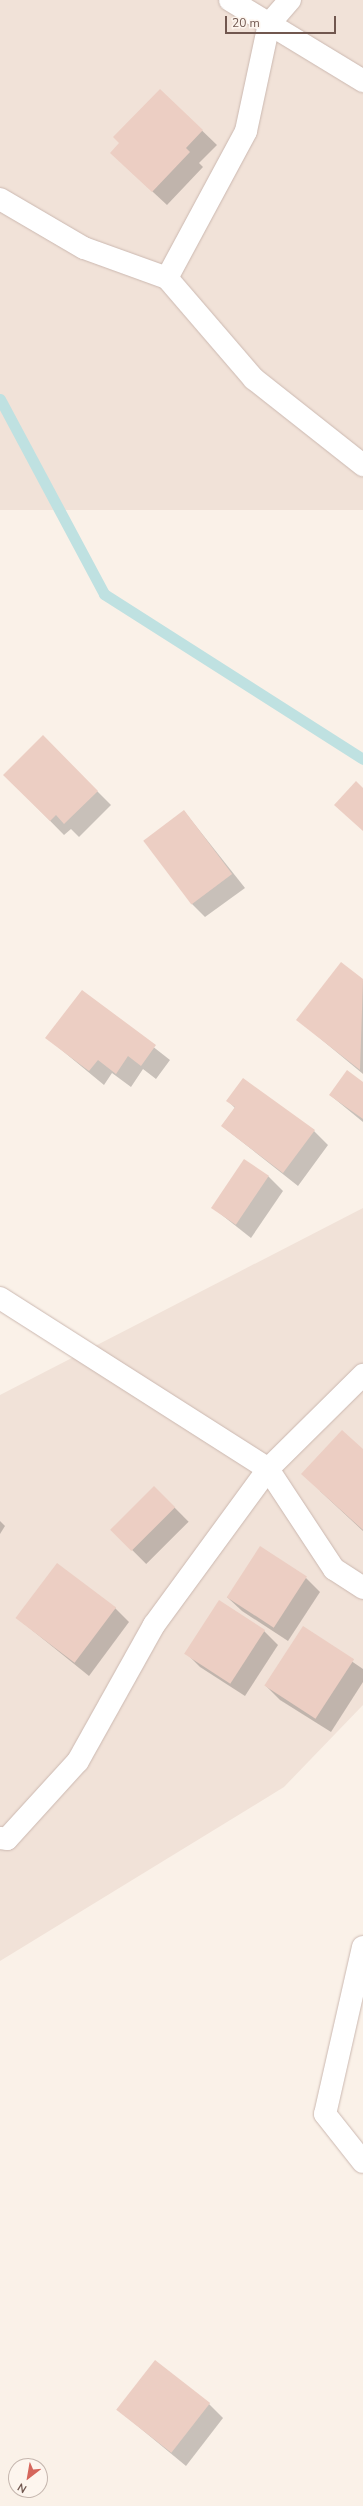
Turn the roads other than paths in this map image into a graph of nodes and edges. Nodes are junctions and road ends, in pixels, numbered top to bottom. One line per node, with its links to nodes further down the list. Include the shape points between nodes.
1 (230, 0): 3 (street)
2 (290, 0): 3 (street)
3 (269, 24): 4 (street); 6 (street, via 246,131)
4 (363, 82)
5 (0, 199): 6 (street, via 84,248)
6 (167, 278): 7 (street, via 254,379)
7 (363, 465)
8 (0, 1298): 10 (street)
9 (363, 1375): 10 (street)
10 (268, 1469): 11 (street, via 334,1569); 12 (street, via 154,1625 78,1761 7,1838)
11 (363, 1588)
12 (0, 1838)
13 (363, 1947): 14 (street, via 325,2114)
14 (363, 2162)

